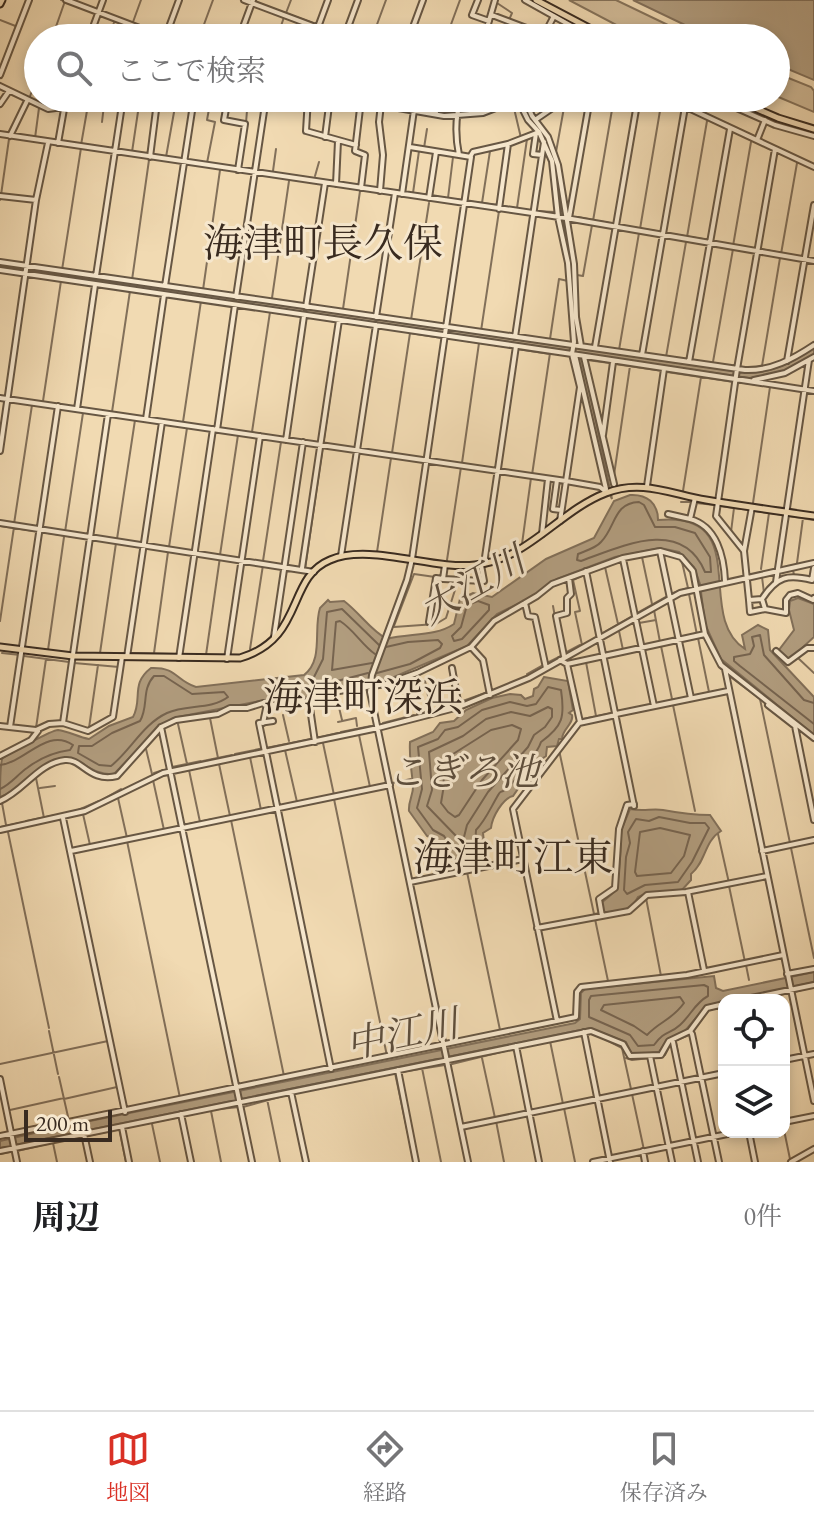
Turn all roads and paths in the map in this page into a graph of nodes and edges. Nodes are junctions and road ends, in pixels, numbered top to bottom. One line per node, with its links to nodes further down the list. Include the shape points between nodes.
1 (29, 0): 30 (street)
2 (66, 0): 14 (street)
3 (103, 0): 14 (street)
4 (179, 0): 19 (street)
5 (244, 0): 13 (street)
6 (328, 0): 22 (street)
7 (358, 0): 23 (street)
8 (423, 0): 24 (street)
9 (478, 0): 16 (street, via 472,15)
10 (495, 0): 16 (street)
11 (525, 0): 15 (street)
12 (536, 0): 29 (main road)
13 (252, 1): 20 (street); 21 (street)
14 (99, 12): 17 (street); 18 (street)
15 (554, 16): 27 (street); 28 (street)
16 (491, 18): 25 (street); 26 (street)
17 (94, 24)
18 (129, 24)
19 (170, 24)
20 (244, 24)
21 (313, 24)
22 (319, 24)
23 (350, 24)
24 (414, 24)
25 (489, 24)
26 (510, 24)
27 (550, 24)
28 (568, 24)
29 (581, 24)
30 (0, 75)
31 (0, 86): 32 (street)
32 (9, 91): 33 (street); 34 (street)
33 (24, 99)
34 (0, 104)
35 (24, 107): 67 (street)
36 (62, 112): 74 (street)
37 (121, 112): 79 (street)
38 (156, 112): 83 (street)
39 (192, 112): 85 (street)
40 (225, 112): 87 (street, via 224,120 245,124)
41 (264, 112): 88 (street)
42 (307, 112): 69 (street, via 306,131)
43 (328, 112): 69 (street)
44 (360, 112): 76 (street)
45 (381, 112): 92 (street)
46 (414, 112): 77 (street)
47 (424, 112): 59 (street)
48 (456, 112): 60 (street)
49 (486, 112): 60 (street)
50 (524, 112): 65 (street)
51 (529, 112): 61 (street)
52 (547, 112): 61 (street)
53 (587, 112): 103 (street)
54 (636, 112): 104 (street)
55 (684, 112): 105 (street)
56 (695, 112): 63 (street)
57 (746, 112): 62 (street)
58 (764, 112): 64 (main road)
59 (435, 114): 60 (street)
60 (455, 115): 81 (street)
61 (535, 120): 103 (street, via 554,150)
62 (765, 120): 68 (street); 72 (street)
63 (730, 129): 72 (street); 106 (street)
64 (814, 129)
65 (538, 132): 71 (street); 75 (street); 82 (street, via 533,154)
66 (0, 134): 67 (street)
67 (10, 136): 73 (street)
68 (814, 136)
69 (325, 137): 70 (street)
70 (338, 141): 76 (street); 90 (street)
71 (544, 141): 82 (street); 102 (street, via 552,161)
72 (757, 141): 78 (street)
73 (50, 142): 74 (street); 97 (street)
74 (58, 143): 79 (street)
75 (508, 144): 84 (street); 100 (street)
76 (356, 145): 91 (street, via 355,151 365,155)
77 (409, 147): 80 (street); 94 (street)
78 (775, 149): 86 (street); 107 (street)
79 (115, 152): 83 (street); 114 (street)
80 (436, 152): 81 (street); 96 (street)
81 (459, 155): 84 (street)
82 (542, 155): 101 (street)
83 (150, 157): 85 (street)
84 (470, 157): 98 (street)
85 (184, 162): 87 (street); 116 (street)
86 (814, 167)
87 (238, 170): 88 (street)
88 (255, 172): 89 (street); 118 (street)
89 (325, 183): 90 (street); 119 (street)
90 (336, 184): 91 (street)
91 (361, 188): 92 (street)
92 (380, 191): 93 (street)
93 (395, 193): 94 (street); 121 (street)
94 (402, 194): 96 (street)
95 (0, 196): 97 (street)
96 (429, 198): 98 (street)
97 (36, 200): 112 (street)
98 (464, 203): 100 (street); 124 (street)
99 (814, 205): 108 (street)
100 (499, 209): 101 (street)
101 (533, 214): 102 (street); 125 (street)
102 (558, 217): 103 (street); 129 (street)
103 (567, 220): 104 (street); 113 (street); 129 (street)
104 (616, 227): 105 (street); 128 (street)
105 (663, 235): 106 (street); 130 (street)
106 (710, 243): 107 (street); 134 (street)
107 (757, 251): 108 (street); 136 (street)
108 (804, 260): 109 (street); 132 (street)
109 (814, 261)
110 (0, 262): 112 (street)
111 (0, 270): 112 (street)
112 (27, 270): 114 (street); 115 (street); 142 (street)
113 (576, 274)
114 (96, 276): 116 (street)
115 (95, 284): 117 (street); 144 (street)
116 (165, 286): 118 (street)
117 (165, 294): 118 (street); 146 (street)
118 (236, 300): 119 (street); 120 (street); 148 (street)
119 (306, 307): 121 (street)
120 (304, 315): 122 (street); 150 (street)
121 (376, 317): 124 (street)
122 (341, 320): 123 (street); 152 (street)
123 (376, 325): 124 (street); 153 (street)
124 (445, 331): 125 (street); 127 (street); 155 (street)
125 (515, 337): 129 (street)
126 (814, 345): 132 (street)
127 (516, 346): 129 (street); 156 (street)
128 (595, 347): 129 (street); 130 (street)
129 (577, 351): 133 (street); 159 (street, via 580,387); 161 (street); 161 (street)
130 (642, 355): 134 (street)
131 (812, 359): 138 (street, via 785,373); 139 (street)
132 (787, 361): 136 (street, via 760,370)
133 (613, 362): 135 (street); 161 (street, via 602,432)
134 (689, 362): 136 (street)
135 (664, 369): 137 (street); 160 (street)
136 (737, 370): 137 (street)
137 (736, 379): 138 (street); 163 (street)
138 (748, 381): 139 (street)
139 (805, 389): 140 (street); 166 (street)
140 (814, 391)
141 (0, 398): 142 (street)
142 (8, 399): 143 (street); 154 (street)
143 (58, 406): 144 (street); 172 (street)
144 (77, 409): 145 (street)
145 (108, 414): 146 (street); 174 (street)
146 (146, 419): 147 (street)
147 (162, 422): 148 (street); 175 (street)
148 (215, 429): 149 (street); 178 (street)
149 (260, 436): 150 (street); 182 (street)
150 (286, 440): 151 (street)
151 (303, 442): 152 (street); 186 (street)
152 (322, 445): 153 (street); 187 (street)
153 (357, 450): 155 (street); 179 (street)
154 (0, 451)
155 (426, 461): 156 (street); 181 (street)
156 (497, 471): 157 (street); 184 (street)
157 (548, 479): 158 (street); 173 (street)
158 (557, 480): 159 (street); 165 (street, via 553,509)
159 (566, 481): 161 (street); 165 (street)
160 (647, 486): 161 (main road); 162 (main road)
161 (611, 490): 170 (main road)
162 (695, 498): 163 (main road); 169 (street)
163 (718, 502): 164 (main road); 177 (street, via 716,516)
164 (752, 507): 166 (main road); 177 (street)
165 (562, 510): 170 (street)
166 (787, 512): 168 (main road); 188 (street)
167 (668, 514): 169 (street)
168 (814, 516)
169 (690, 519): 194 (street, via 704,524 716,543)
170 (560, 521): 173 (main road)
171 (0, 523): 172 (street)
172 (39, 531): 174 (street); 213 (street)
173 (542, 534): 184 (main road, via 506,558)
174 (90, 538): 175 (street); 215 (street)
175 (143, 546): 178 (street); 217 (street)
176 (660, 551): 180 (street); 196 (street, via 688,563); 197 (street)
177 (744, 551): 190 (street)
178 (194, 554): 182 (street); 218 (street)
179 (341, 556): 181 (main road); 187 (main road)
180 (623, 558): 189 (street); 203 (street)
181 (412, 559): 183 (main road); 225 (street)
182 (241, 561): 186 (street); 219 (street)
183 (445, 564): 184 (main road); 192 (street)
184 (482, 564): 192 (street, via 484,581)
185 (814, 566): 188 (street); 193 (street)
186 (285, 567): 187 (street); 207 (street)
187 (306, 569): 207 (main road, via 301,591)
188 (778, 570): 190 (street); 195 (street)
189 (586, 571): 191 (street); 206 (street)
190 (746, 577): 194 (street); 200 (street)
191 (569, 578): 201 (street); 220 (street, via 568,611 556,616)
192 (443, 579): 204 (street, via 436,578)
193 (813, 580): 195 (street, via 792,575)
194 (724, 582): 196 (street)
195 (776, 582): 199 (street)
196 (697, 588): 197 (street); 205 (street)
197 (670, 597): 203 (street); 208 (street)
198 (814, 598): 202 (street, via 792,594 786,613)
199 (762, 599): 200 (street); 202 (street)
200 (749, 600): 202 (street, via 750,612)
201 (525, 603): 210 (street, via 494,621); 223 (street, via 528,616 535,617)
202 (765, 609)
203 (635, 617): 206 (street); 211 (street)
204 (429, 622)
205 (705, 634): 208 (street); 224 (street)
206 (600, 637): 216 (street); 220 (street)
207 (274, 640): 219 (main road, via 254,654)
208 (679, 641): 211 (street); 228 (street)
209 (0, 647): 213 (main road)
210 (471, 647): 225 (street, via 417,673); 227 (street, via 483,660)
211 (642, 648): 216 (street); 232 (street)
212 (814, 648): 214 (street, via 788,662)
213 (21, 650): 215 (main road); 241 (street)
214 (776, 651)
215 (73, 656): 217 (main road); 237 (street)
216 (603, 656): 221 (street); 234 (street)
217 (125, 657): 218 (main road); 237 (street, via 113,717 88,731)
218 (179, 658): 219 (main road)
219 (227, 659)
220 (562, 659): 221 (street); 223 (street)
221 (567, 664): 236 (street)
222 (452, 668): 233 (street)
223 (546, 668): 227 (street)
224 (725, 669): 226 (street); 229 (street)
225 (371, 684): 230 (street); 243 (street)
226 (728, 691): 228 (street); 258 (street)
227 (491, 696): 233 (street)
228 (691, 698): 232 (street)
229 (764, 699): 244 (street); 253 (street, via 795,726)
230 (309, 701): 231 (street); 245 (street)
231 (267, 704): 238 (street); 242 (street)
232 (654, 706): 234 (street)
233 (459, 707): 243 (street)
234 (616, 714): 236 (street); 263 (street, via 634,805 627,805 621,823 615,888 599,899)
235 (273, 721): 238 (street)
236 (580, 722): 259 (street, via 513,807)
237 (63, 723): 239 (street)
238 (263, 723): 246 (street)
239 (42, 726): 241 (street); 247 (street, via 31,740)
240 (0, 727): 241 (street)
241 (10, 727)
242 (161, 727): 248 (street); 250 (street, via 117,776 94,776 65,760 41,770)
243 (378, 728): 245 (street); 249 (street)
244 (814, 738)
245 (315, 742): 246 (street)
246 (266, 752): 248 (street); 251 (street)
247 (0, 756)
248 (171, 771): 252 (street); 254 (street)
249 (390, 785): 251 (street); 261 (street)
250 (0, 801)
251 (278, 808): 254 (street); 284 (street)
252 (63, 818): 255 (street); 257 (street)
253 (814, 820)
254 (183, 827): 257 (street); 290 (street)
255 (0, 830)
256 (814, 840): 258 (street)
257 (71, 851): 296 (street)
258 (762, 851): 260 (street)
259 (523, 859): 261 (street); 264 (street)
260 (767, 876): 262 (street); 265 (street)
261 (410, 882): 277 (street)
262 (688, 892): 263 (street, via 647,895 634,909); 267 (street)
263 (602, 914): 264 (street)
264 (537, 928): 273 (street)
265 (783, 955): 267 (street); 268 (street)
266 (814, 969): 268 (street)
267 (704, 970): 273 (street, via 581,987 576,1017)
268 (787, 975): 270 (street)
269 (814, 985): 270 (street)
270 (790, 989): 271 (street); 281 (street)
271 (768, 994)
272 (718, 1005): 274 (street, via 707,1008)
273 (557, 1021): 277 (street)
274 (690, 1031): 276 (street); 287 (street)
275 (584, 1032): 278 (street); 280 (street, via 623,1044 630,1056); 293 (street)
276 (674, 1040): 280 (street, via 661,1055); 289 (street)
277 (444, 1045): 283 (street); 284 (street)
278 (516, 1046): 283 (street); 297 (street)
279 (814, 1054): 281 (street)
280 (650, 1056): 291 (street)
281 (804, 1056): 282 (street); 294 (street)
282 (790, 1059)
283 (447, 1060): 285 (street); 302 (street)
284 (331, 1069): 290 (street)
285 (396, 1071): 292 (street); 322 (street)
286 (718, 1074): 287 (street)
287 (702, 1077): 289 (street); 307 (street)
288 (0, 1079): 304 (street)
289 (683, 1081): 291 (street); 309 (street)
290 (237, 1087): 295 (street); 296 (street)
291 (657, 1087): 293 (street); 310 (street)
292 (291, 1092): 295 (street); 321 (street)
293 (597, 1099): 297 (street); 315 (street)
294 (814, 1101)
295 (240, 1102): 298 (street); 320 (street)
296 (125, 1112): 304 (street)
297 (529, 1113): 302 (street); 324 (street)
298 (181, 1114): 301 (street); 319 (street)
299 (814, 1116): 300 (street)
300 (790, 1121)
301 (120, 1127): 303 (street); 318 (street)
302 (461, 1127): 323 (street)
303 (84, 1134): 311 (street); 317 (street)
304 (12, 1135): 305 (street); 311 (street)
305 (0, 1136)
306 (718, 1136): 307 (street)
307 (714, 1137): 309 (street); 329 (street)
308 (750, 1138): 330 (street)
309 (695, 1141): 310 (street); 328 (street)
310 (669, 1146): 314 (street); 327 (street)
311 (15, 1148): 313 (street); 316 (street)
312 (814, 1149): 331 (street)
313 (0, 1151)
314 (643, 1151): 315 (street); 326 (street)
315 (610, 1160): 325 (street)
316 (17, 1162)
317 (90, 1162)
318 (129, 1162)
319 (191, 1162)
320 (252, 1162)
321 (306, 1162)
322 (416, 1162)
323 (468, 1162)
324 (539, 1162)
325 (593, 1162)
326 (645, 1162)
327 (672, 1162)
328 (698, 1162)
329 (719, 1162)
330 (755, 1162)
331 (791, 1162)

